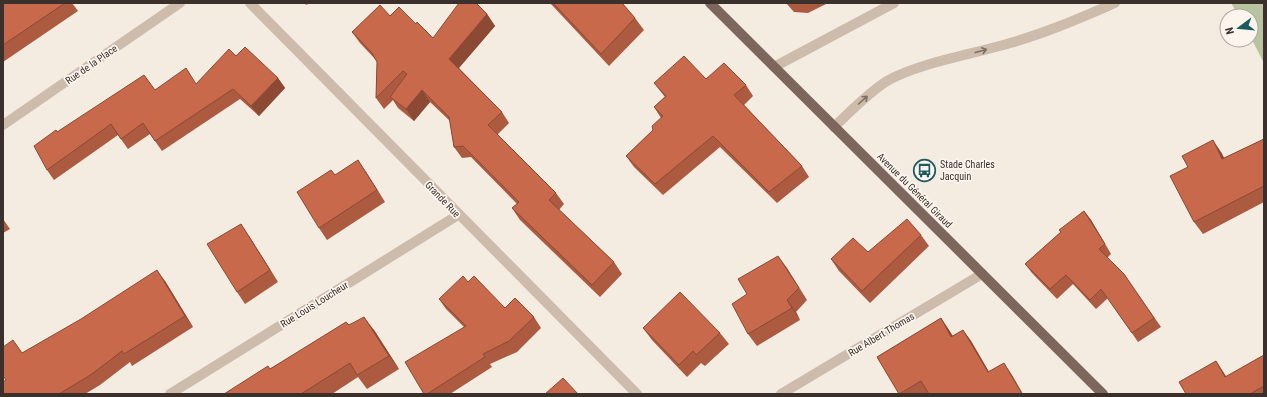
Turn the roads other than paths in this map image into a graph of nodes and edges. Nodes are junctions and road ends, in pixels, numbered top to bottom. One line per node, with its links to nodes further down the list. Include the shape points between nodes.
1 (180, 3): 7 (street, Rue de la Place)
2 (250, 3): 9 (street, Grande Rue)
3 (710, 3): 6 (main road, Avenue du Général Giraud)
4 (894, 3): 6 (street)
5 (1115, 3): 8 (street, one-way to 5, via 888,81 915,69 1068,24)
6 (774, 67): 8 (main road, Avenue du Général Giraud)
7 (3, 125)
8 (834, 127): 10 (main road, Avenue du Général Giraud)
9 (458, 215): 11 (street, Rue Louis Loucheur); 12 (street, Grande Rue)
10 (982, 274): 13 (street, Rue Albert Thomas); 14 (main road, Avenue du Général Giraud)
11 (170, 394)
12 (637, 394)
13 (781, 394)
14 (1103, 394)

